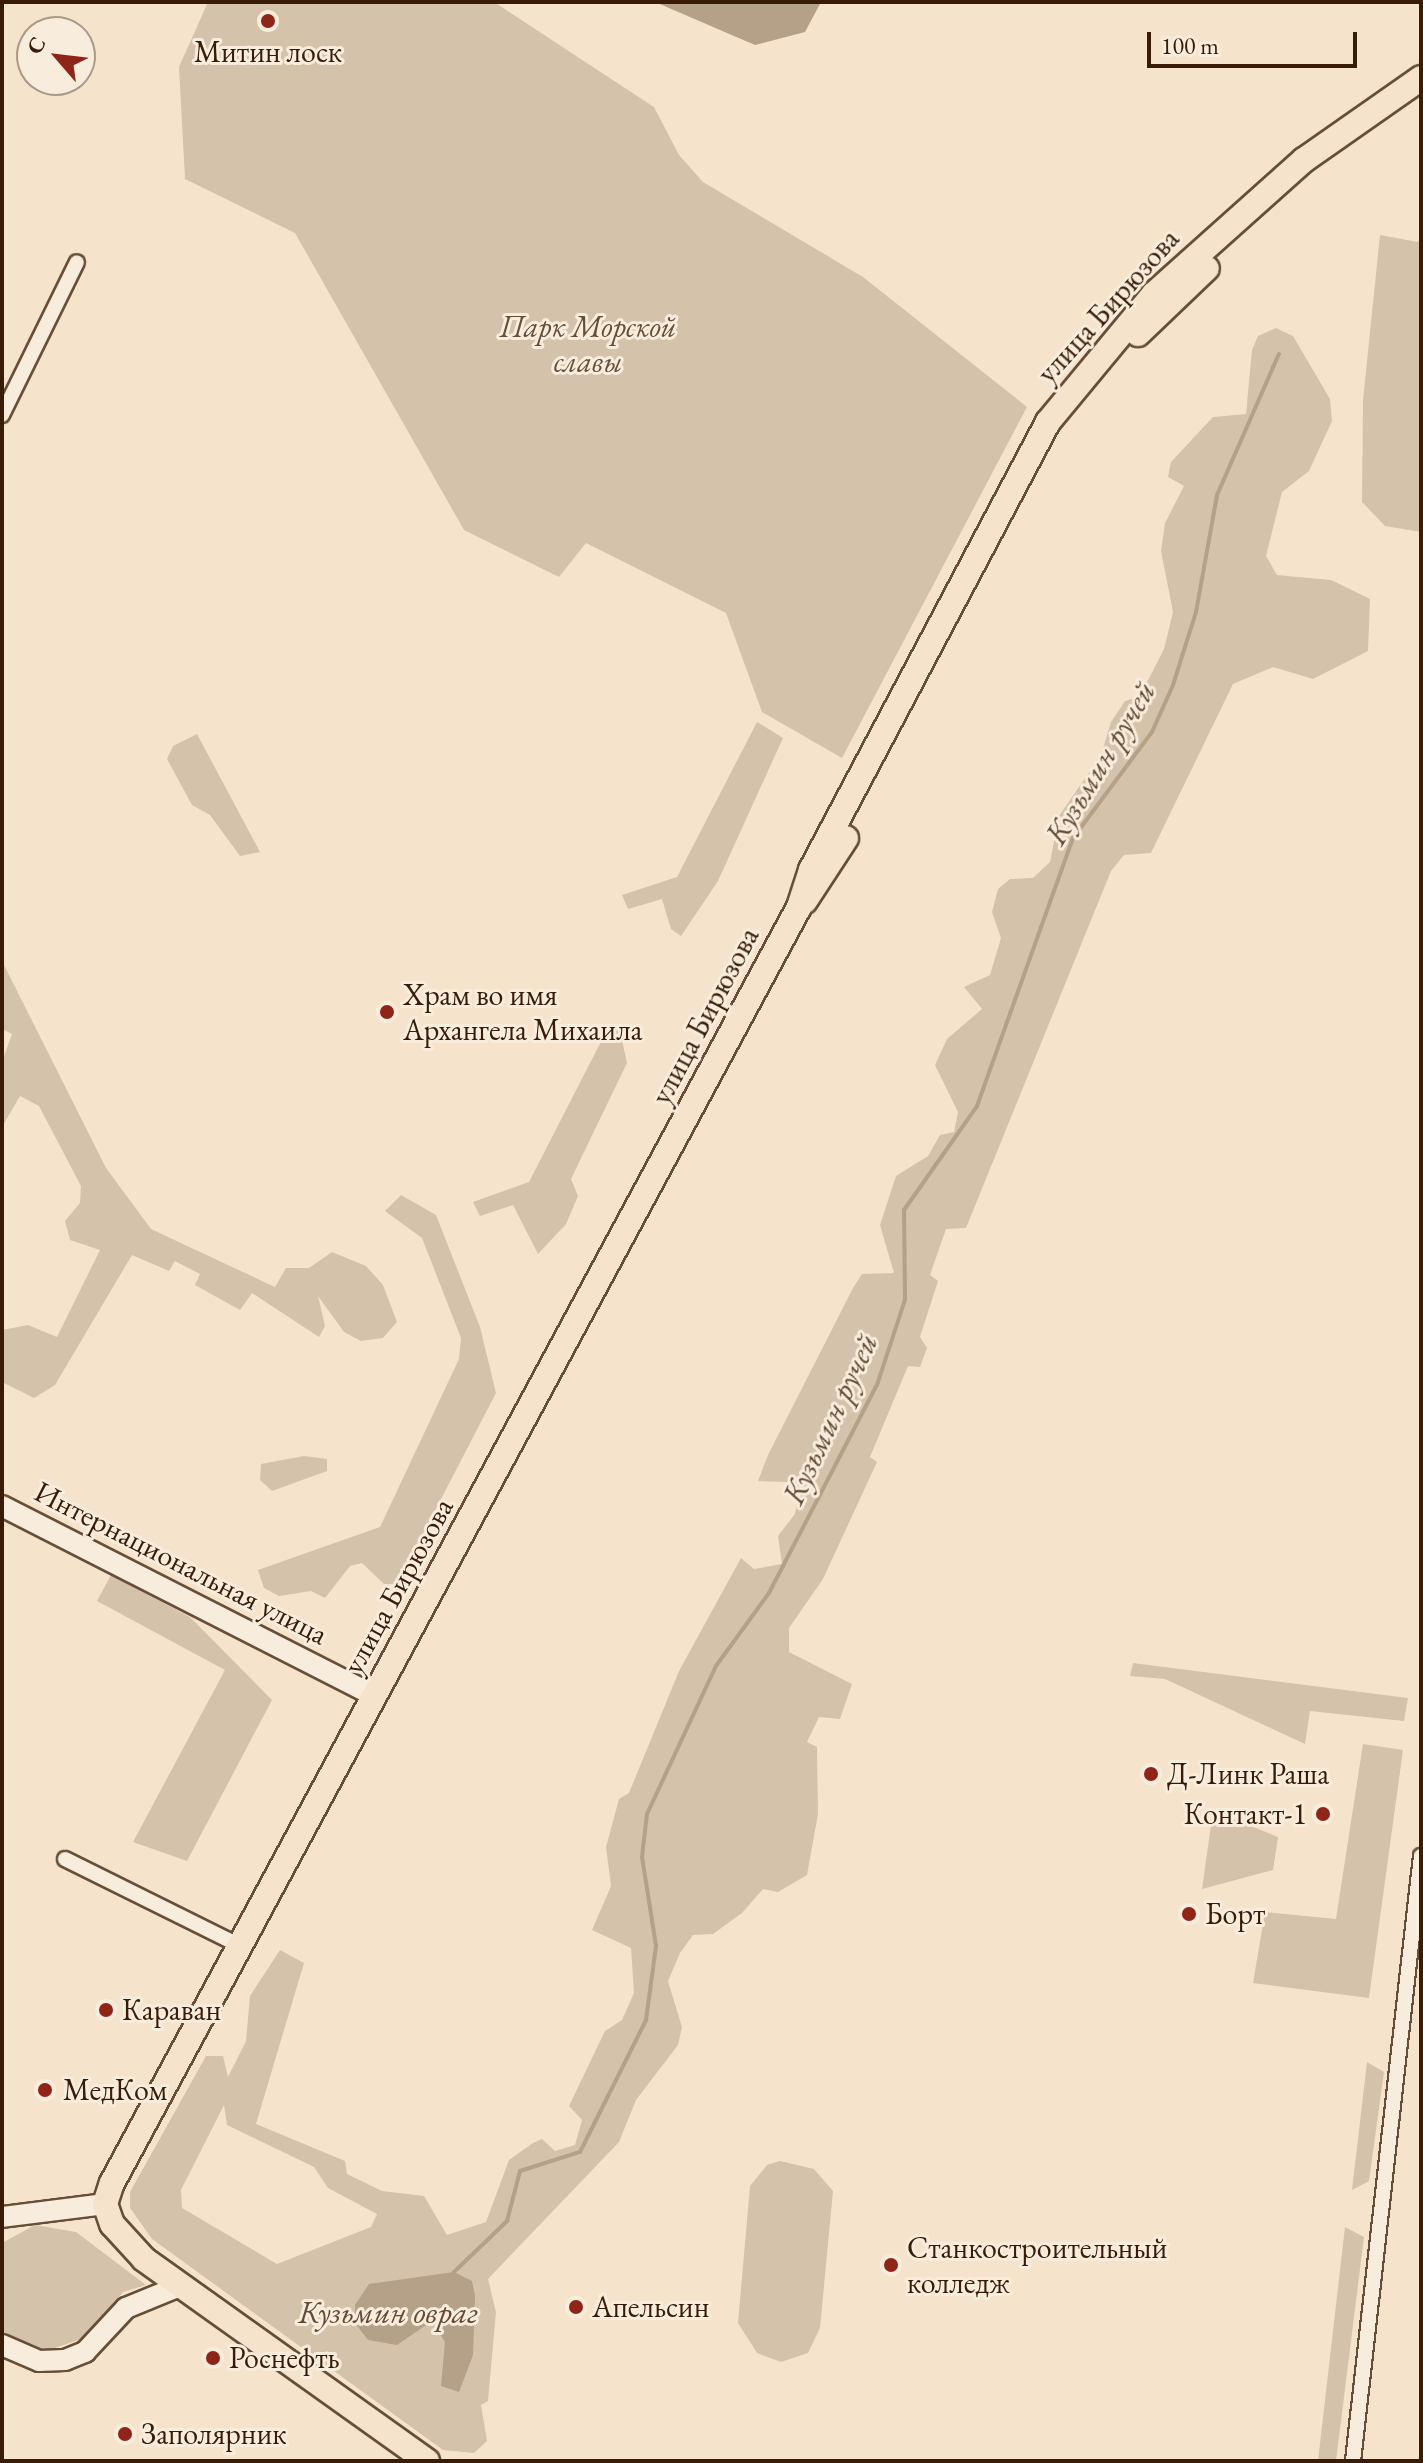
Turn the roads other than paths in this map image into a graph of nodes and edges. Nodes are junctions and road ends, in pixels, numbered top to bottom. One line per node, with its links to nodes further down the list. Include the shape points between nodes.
1 (1421, 78): 5 (main road, улица Бирюзова, via 1234,221 1154,294 1073,387 818,856)
2 (1421, 97): 5 (main road, улица Бирюзова, via 1369,130 1233,242 1091,388 826,876)
3 (77, 262): 4 (street)
4 (2, 415)
5 (799, 907): 7 (main road, улица Бирюзова)
6 (2, 1506): 7 (main road, Интернациональная улица)
7 (375, 1696): 10 (main road, улица Бирюзова)
8 (1421, 1856): 16 (street)
9 (65, 1859): 10 (street)
10 (240, 1946): 11 (main road, улица Бирюзова)
11 (105, 2204): 12 (main road); 13 (main road, via 125,2242)
12 (2, 2217)
13 (180, 2286): 14 (main road, via 126,2308 85,2352 65,2360 39,2361); 15 (main road)
14 (2, 2345)
15 (427, 2461)
16 (1353, 2461)

